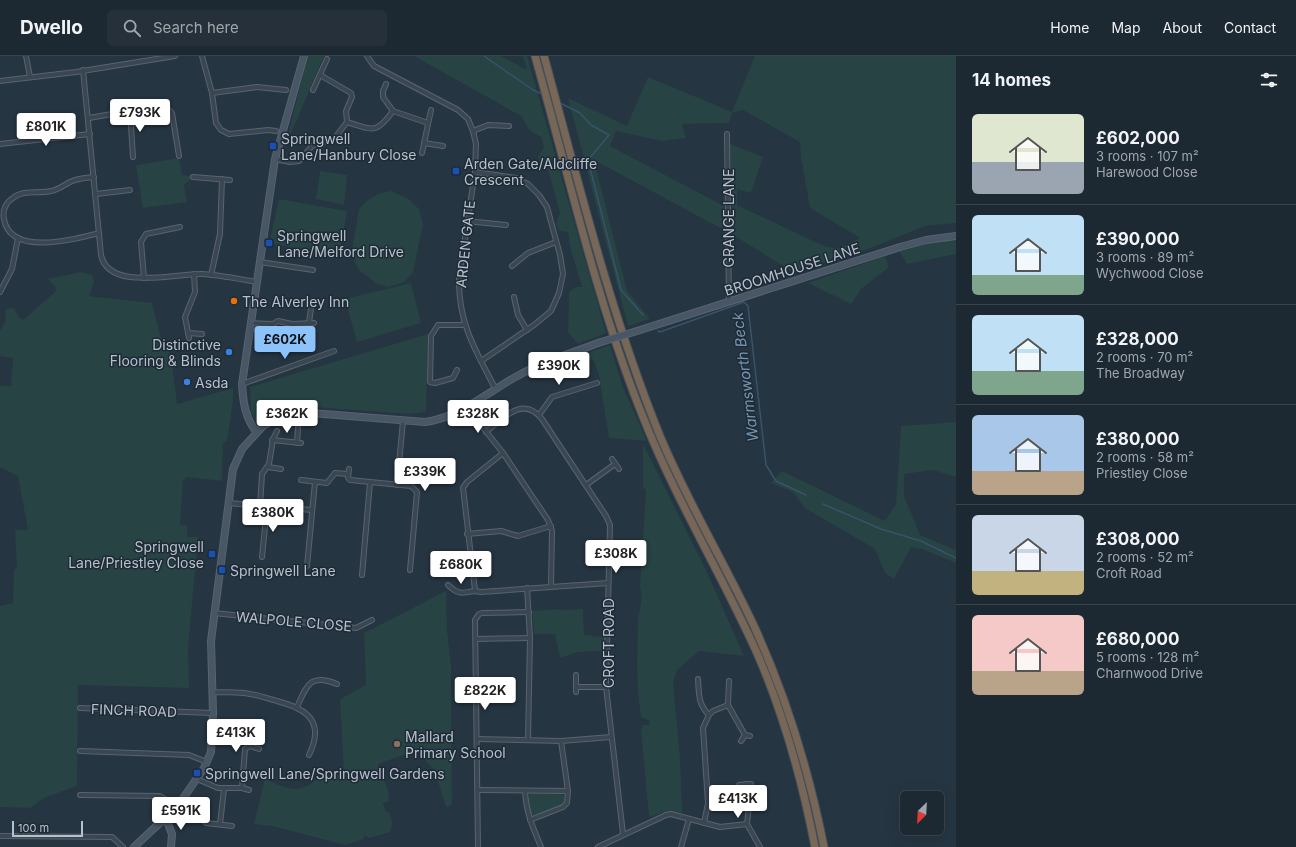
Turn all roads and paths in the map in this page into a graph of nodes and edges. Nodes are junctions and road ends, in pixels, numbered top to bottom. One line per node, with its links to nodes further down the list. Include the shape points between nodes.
1 (26, 56): 11 (street)
2 (175, 56): 9 (street)
3 (202, 56): 16 (street)
4 (304, 56): 34 (street)
5 (367, 56): 25 (street, ARDEN GATE, via 374,66 463,114)
6 (535, 56): 167 (highway, via 597,281 630,384 666,472 758,655 793,754)
7 (544, 56): 168 (highway, via 616,314 638,381 673,467 743,603 771,665 803,758)
8 (327, 59): 10 (street)
9 (83, 70): 11 (street); 20 (street)
10 (320, 75): 15 (street); 21 (street, via 352,93 346,111)
11 (30, 77): 12 (street)
12 (0, 81)
13 (386, 84): 19 (street, via 384,97)
14 (286, 90): 16 (street, via 257,87)
15 (313, 90)
16 (212, 93): 24 (street, via 216,123 224,132 229,134)
17 (130, 110): 20 (street); 32 (street, via 162,104 170,109); 33 (street)
18 (430, 110): 22 (street)
19 (392, 111): 21 (street, via 383,124 372,129); 22 (street)
20 (88, 118): 26 (street)
21 (347, 122): 34 (street, via 334,139 312,146 299,161)
22 (428, 123): 28 (street)
23 (509, 126): 25 (street, via 485,125)
24 (276, 131)
25 (473, 131): 35 (street, ARDEN GATE, via 476,144)
26 (90, 134): 29 (street); 36 (street)
27 (727, 134): 59 (street, GRANGE LANE)
28 (424, 143): 30 (street); 31 (street)
29 (0, 144)
30 (443, 146)
31 (422, 153)
32 (179, 156)
33 (133, 157)
34 (275, 159): 49 (street)
35 (475, 172): 42 (street, ARDEN GATE); 48 (street, via 512,177 528,184 543,200)
36 (94, 177): 41 (street); 47 (street, via 78,179 54,191 21,193 12,198 5,208 4,219 8,230)
37 (193, 177): 38 (street)
38 (222, 179): 39 (street); 53 (street, via 220,234)
39 (230, 180)
40 (130, 190): 41 (street)
41 (96, 194): 45 (street)
42 (466, 221): 43 (street); 63 (street, ARDEN GATE, via 459,278)
43 (506, 225)
44 (180, 227): 54 (street, via 146,234 141,242)
45 (99, 233): 47 (street, via 54,243); 54 (street, via 102,260 109,269 123,276)
46 (956, 236): 59 (street, BROOMHOUSE LANE, via 900,247)
47 (18, 238): 56 (street, via 12,269)
48 (556, 242): 50 (street, via 528,253); 64 (street, via 563,274 559,293 551,311)
49 (260, 262): 51 (street); 55 (street)
50 (512, 266)
51 (313, 270)
52 (194, 274): 53 (street); 54 (street); 65 (street, via 195,292 185,317)
53 (211, 275): 55 (street)
54 (144, 278)
55 (257, 282): 60 (street)
56 (0, 292)
57 (514, 297): 64 (street, via 518,315)
58 (312, 301): 61 (street)
59 (729, 302): 73 (street, BROOMHOUSE LANE, bridge, via 551,360)
60 (251, 322): 61 (street); 71 (street)
61 (309, 323): 62 (street)
62 (314, 323)
63 (465, 325): 69 (street, ARDEN GATE, via 469,340); 70 (street, via 438,325 430,336 430,382 453,378)
64 (527, 330): 69 (street)
65 (188, 333): 66 (street); 67 (street)
66 (202, 334)
67 (189, 338)
68 (334, 351): 71 (street)
69 (481, 361): 73 (street, ARDEN GATE)
70 (457, 370)
71 (242, 384): 79 (street, via 245,409)
72 (597, 384): 75 (street, via 552,397)
73 (495, 388): 74 (street)
74 (466, 406): 76 (street, via 433,421); 80 (street)
75 (539, 415): 80 (street, via 530,409 515,410); 94 (street, CROFT ROAD)
76 (403, 421): 79 (street, via 303,413 277,418); 93 (street)
77 (298, 428): 81 (street, via 299,443)
78 (277, 431): 81 (street)
79 (256, 432): 95 (street, via 242,448 235,463)
80 (486, 432): 82 (street)
81 (272, 440): 85 (street)
82 (502, 453): 99 (street); 100 (street, via 464,485 462,493)
83 (612, 459): 84 (street)
84 (615, 464): 88 (street); 94 (street)
85 (268, 467): 86 (street); 96 (street, via 262,474)
86 (281, 469)
87 (349, 469): 89 (street)
88 (619, 470)
89 (348, 474): 91 (street, via 334,473 328,483); 92 (street, via 350,480)
90 (301, 480): 91 (street)
91 (314, 482): 98 (street)
92 (370, 483): 93 (street); 104 (street)
93 (397, 484): 103 (street, via 412,486 417,492)
94 (586, 485): 105 (street, CROFT ROAD, via 608,520)
95 (228, 503): 96 (street); 111 (street)
96 (260, 506): 97 (street)
97 (267, 507): 98 (street); 101 (street)
98 (312, 510): 102 (street)
99 (550, 526): 100 (street, via 518,536 501,531); 107 (street)
100 (467, 534): 109 (street)
101 (262, 557)
102 (307, 566)
103 (410, 570)
104 (362, 575)
105 (608, 583): 107 (street); 120 (street, CROFT ROAD)
106 (448, 585): 109 (street, via 460,593)
107 (552, 586): 108 (street)
108 (527, 588): 109 (street, via 481,592); 110 (street)
109 (475, 590)
110 (529, 612): 113 (street, via 479,614 475,620); 114 (street)
111 (214, 613): 112 (street, WALPOLE CLOSE, via 356,628); 121 (street, via 211,641)
112 (372, 620)
113 (476, 638): 114 (street); 131 (street)
114 (530, 638): 132 (street)
115 (576, 675): 119 (street)
116 (698, 679): 127 (street, via 700,705)
117 (729, 681): 123 (street)
118 (337, 684): 124 (street, via 326,680 313,681 307,686)
119 (576, 687): 120 (street); 122 (street)
120 (606, 687): 130 (street, CROFT ROAD)
121 (212, 692): 124 (street, via 250,694); 126 (street)
122 (576, 692)
123 (728, 705): 127 (street, via 718,708); 128 (street)
124 (296, 707): 137 (street, via 305,712 315,727 314,743)
125 (80, 708): 126 (street, FINCH ROAD)
126 (213, 713): 138 (street, via 212,745)
127 (709, 715): 153 (street, via 703,728 708,803)
128 (744, 735): 129 (street); 134 (street)
129 (750, 736)
130 (611, 737): 133 (street); 157 (street, CROFT ROAD)
131 (477, 739): 132 (street); 144 (street)
132 (528, 740): 133 (street)
133 (561, 741): 146 (street)
134 (741, 741)
135 (260, 749): 141 (street, via 250,746 245,749)
136 (80, 751): 138 (street, via 189,755)
137 (309, 755)
138 (207, 762): 139 (street)
139 (197, 779): 142 (street); 148 (street)
140 (739, 785): 155 (street, via 748,784)
141 (242, 788): 142 (street); 143 (street)
142 (224, 789): 154 (street)
143 (249, 790)
144 (478, 790): 145 (street); 162 (street)
145 (526, 791): 146 (street); 152 (street)
146 (568, 791): 152 (street, via 566,805)
147 (80, 795): 148 (street, via 160,796)
148 (177, 807): 150 (street)
149 (197, 808): 154 (street, via 197,814 206,823)
150 (166, 819): 160 (street); 161 (street, via 172,834)
151 (689, 819): 153 (street); 157 (street, via 671,814 661,816); 165 (street)
152 (530, 820): 163 (street)
153 (704, 823): 155 (street, via 724,827)
154 (220, 824): 156 (street)
155 (747, 824): 166 (street)
156 (232, 826)
157 (623, 834): 164 (street)
158 (0, 836): 159 (street, via 112,837)
159 (123, 847)
160 (134, 847)
161 (171, 847)
162 (478, 847)
163 (542, 847)
164 (598, 847)
165 (681, 847)
166 (760, 847)
167 (814, 847)
168 (825, 847)

